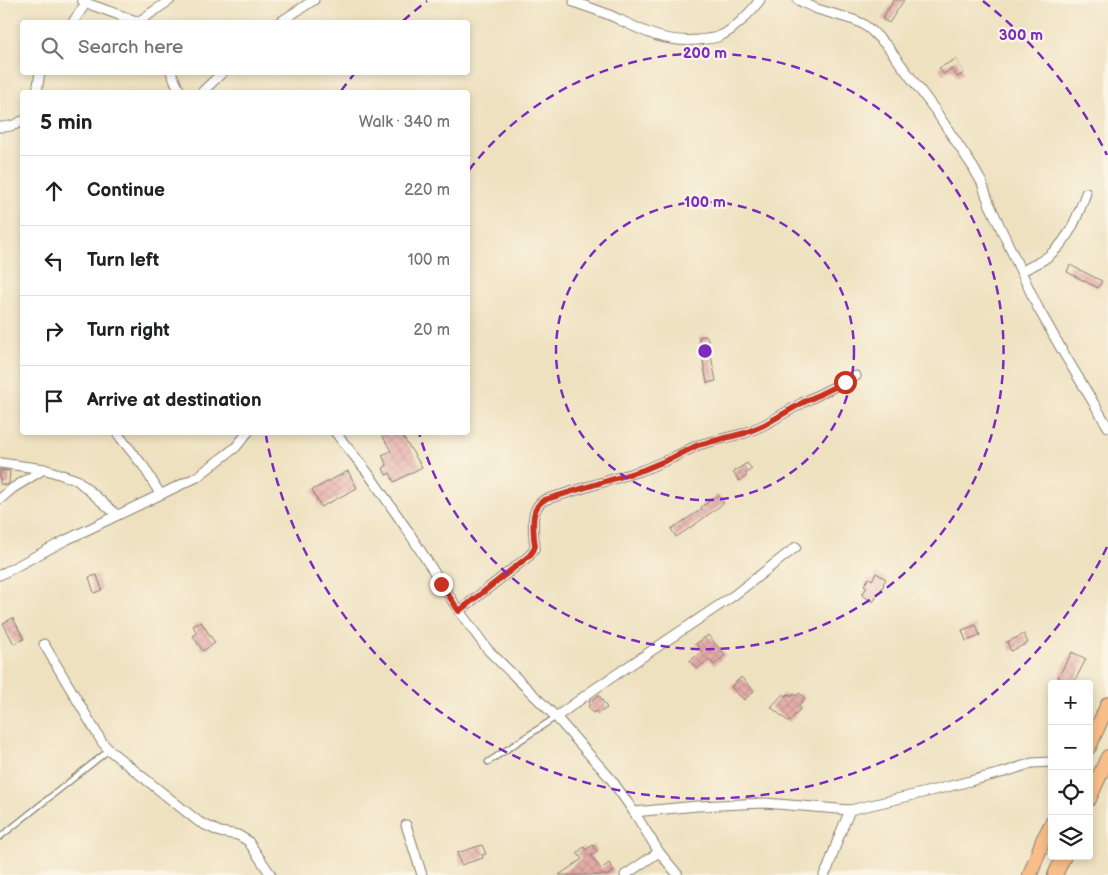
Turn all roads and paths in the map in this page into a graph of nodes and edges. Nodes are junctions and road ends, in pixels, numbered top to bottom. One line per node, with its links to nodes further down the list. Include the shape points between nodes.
1 (170, 0): 9 (street)
2 (314, 0): 10 (street)
3 (760, 0): 6 (street, via 722,36 685,41 661,38)
4 (798, 0): 20 (street, via 817,10 863,24 888,47 973,167)
5 (84, 1): 7 (street); 8 (street)
6 (574, 2)
7 (74, 20)
8 (133, 20)
9 (141, 20)
10 (283, 20)
11 (40, 75): 14 (street)
12 (172, 75): 15 (street)
13 (220, 75): 16 (street)
14 (37, 90)
15 (179, 90)
16 (204, 90)
17 (20, 123): 18 (street)
18 (0, 127)
19 (1086, 193): 20 (street, via 1064,241 1051,255)
20 (1022, 271): 22 (street, via 1038,308)
21 (856, 376): 33 (street, via 745,433 698,445 643,470 544,500 534,512 535,546 529,556)
22 (1108, 427)
23 (118, 435): 28 (street)
24 (246, 435): 28 (street, via 236,447 197,477)
25 (337, 435): 33 (street, via 406,528)
26 (0, 463): 27 (street)
27 (44, 469): 29 (street); 30 (street, via 77,480)
28 (160, 494): 30 (street)
29 (0, 498)
30 (116, 516): 32 (street)
31 (796, 547): 36 (street, via 733,596)
32 (0, 575)
33 (459, 611): 36 (street, via 488,650)
34 (44, 644): 38 (street)
35 (1108, 704): 37 (highway)
36 (556, 717): 40 (lane); 45 (street, via 611,779)
37 (1093, 738)
38 (109, 750): 48 (lane); 51 (street, via 199,822 248,841)
39 (1108, 757): 42 (highway)
40 (488, 762)
41 (1048, 762): 44 (street, via 1032,763)
42 (1105, 772): 43 (highway)
43 (1093, 792)
44 (850, 810): 45 (street, via 765,803); 55 (street)
45 (634, 812): 49 (street)
46 (406, 825): 52 (street)
47 (1048, 831): 56 (highway)
48 (0, 837)
49 (659, 852): 53 (street); 54 (street)
50 (1062, 860): 57 (highway)
51 (271, 875)
52 (422, 875)
53 (625, 875)
54 (678, 875)
55 (824, 875)
56 (1030, 875)
57 (1055, 875)

